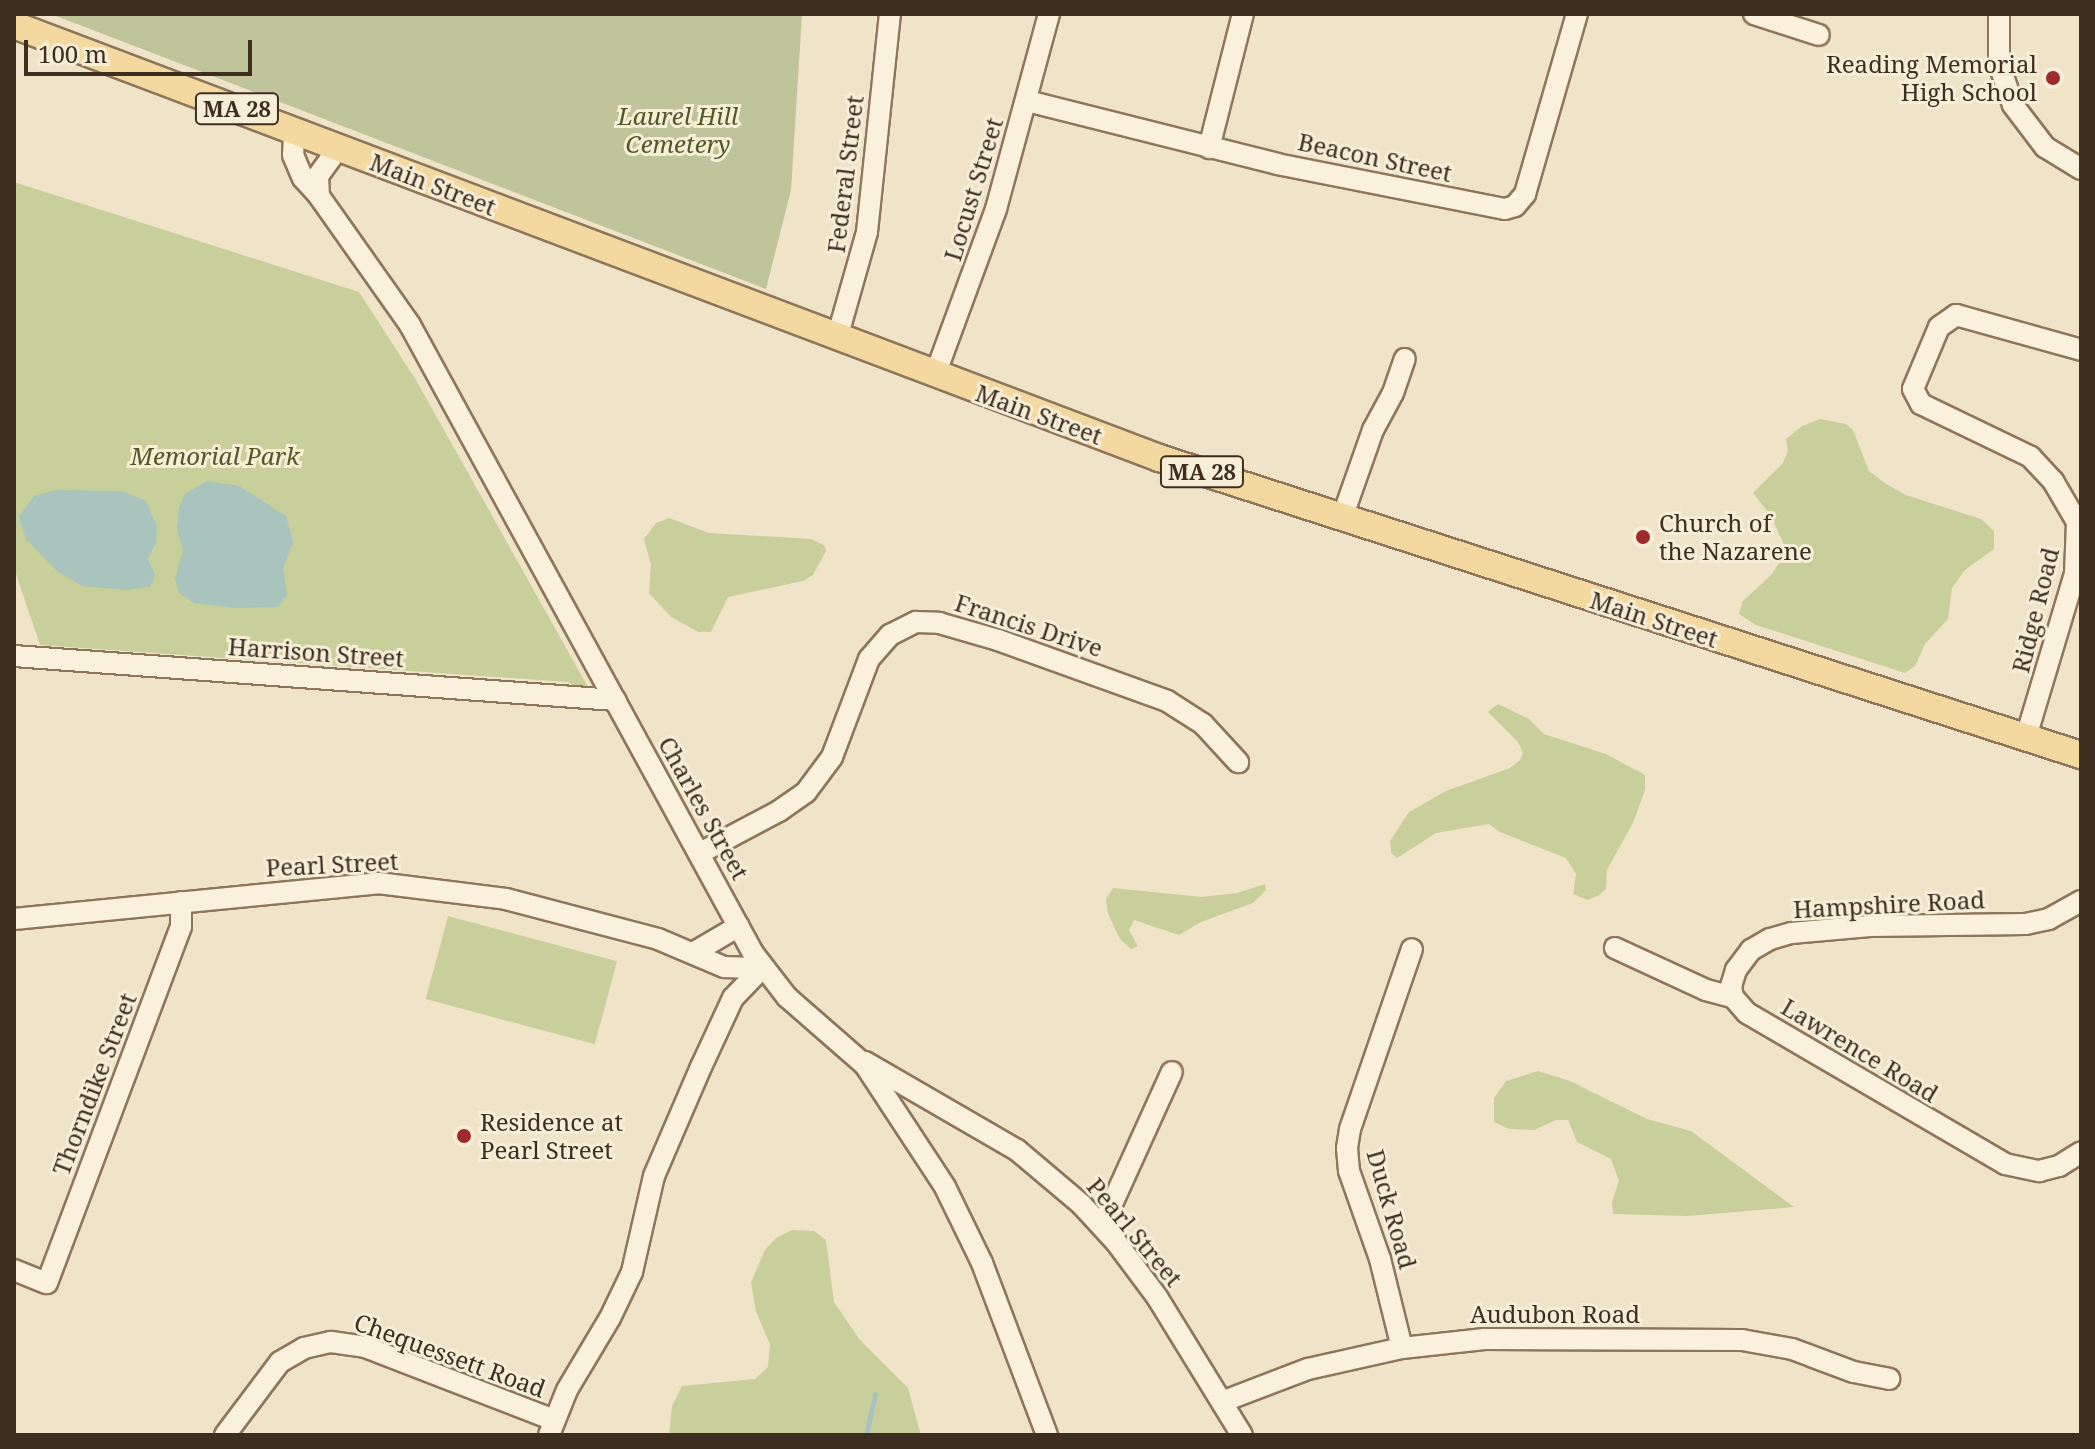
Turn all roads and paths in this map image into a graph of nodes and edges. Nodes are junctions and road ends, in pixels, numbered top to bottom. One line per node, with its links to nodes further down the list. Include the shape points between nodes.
1 (890, 14): 15 (street, Federal Street, via 867,232)
2 (1049, 14): 9 (street, Locust Street)
3 (1243, 14): 12 (street)
4 (1577, 14): 12 (street, Beacon Street, via 1527,189 1511,208 1491,209)
5 (1754, 14): 8 (street)
6 (1999, 14): 13 (street, via 1999,64 2013,105 2045,147)
7 (14, 25): 10 (main road, Main Street / MA 28)
8 (1819, 35)
9 (1027, 101): 12 (street, Beacon Street); 18 (street, Locust Street, via 992,221)
10 (294, 131): 11 (main road, Main Street / MA 28); 14 (street, Charles Street, via 293,155)
11 (338, 148): 14 (street); 15 (main road, Main Street / MA 28)
12 (1209, 148)
13 (2081, 169)
14 (314, 191): 22 (street, Charles Street, via 410,325)
15 (837, 338): 18 (main road, Main Street / MA 28)
16 (2081, 350): 20 (street, Ridge Road, via 1969,316 1949,318 1937,330 1913,389 1921,404 2031,457 2063,495)
17 (1405, 359): 19 (street, via 1368,441)
18 (935, 375): 19 (main road, Main Street / MA 28, via 1159,458)
19 (1342, 518): 23 (main road, Main Street / MA 28)
20 (2080, 529): 23 (street, Ridge Road, via 2075,574)
21 (14, 656): 22 (street, Harrison Street)
22 (615, 700): 26 (street, Charles Street)
23 (2026, 737): 24 (main road, Main Street / MA 28)
24 (2081, 755)
25 (1238, 762): 26 (street, Francis Drive, via 1203,724 1167,701 998,640 916,622 890,635 869,659 832,757 806,792)
26 (700, 853): 30 (street, Charles Street)
27 (2081, 901): 35 (street, Hampshire Road, via 2049,919 2026,924 1870,926 1770,939 1740,963 1731,982)
28 (181, 902): 29 (street, Pearl Street); 33 (street, Pearl Street, via 390,884 506,899 625,929); 40 (street, Thorndike Street, via 181,926 47,1283)
29 (14, 919)
30 (739, 926): 33 (street); 34 (street, Charles Street)
31 (1615, 948): 35 (street, Lawrence Road)
32 (1412, 949): 41 (street, Duck Road, via 1347,1148 1349,1171 1380,1259)
33 (693, 953): 34 (street, Pearl Street, via 724,967)
34 (762, 968): 36 (street, Charles Street); 44 (street, via 733,998 701,1067 654,1176 625,1289)
35 (1733, 997): 38 (street, Lawrence Road, via 1759,1021 2005,1164 2039,1171)
36 (858, 1058): 39 (street, Pearl Street, via 1017,1150); 46 (street, Charles Street, via 969,1231)
37 (1172, 1072): 39 (street)
38 (2081, 1152)
39 (1102, 1226): 43 (street, Pearl Street, via 1157,1297)
40 (14, 1270)
41 (1402, 1348): 42 (street, Audubon Road, via 1485,1339 1742,1340 1792,1349); 43 (street, Audubon Road, via 1308,1369)
42 (1889, 1379)
43 (1224, 1401): 47 (street, Pearl Street)
44 (551, 1427): 45 (street, Chequessett Road, via 365,1347 331,1342 304,1348 280,1362)
45 (225, 1435)
46 (1047, 1435)
47 (1242, 1435)

